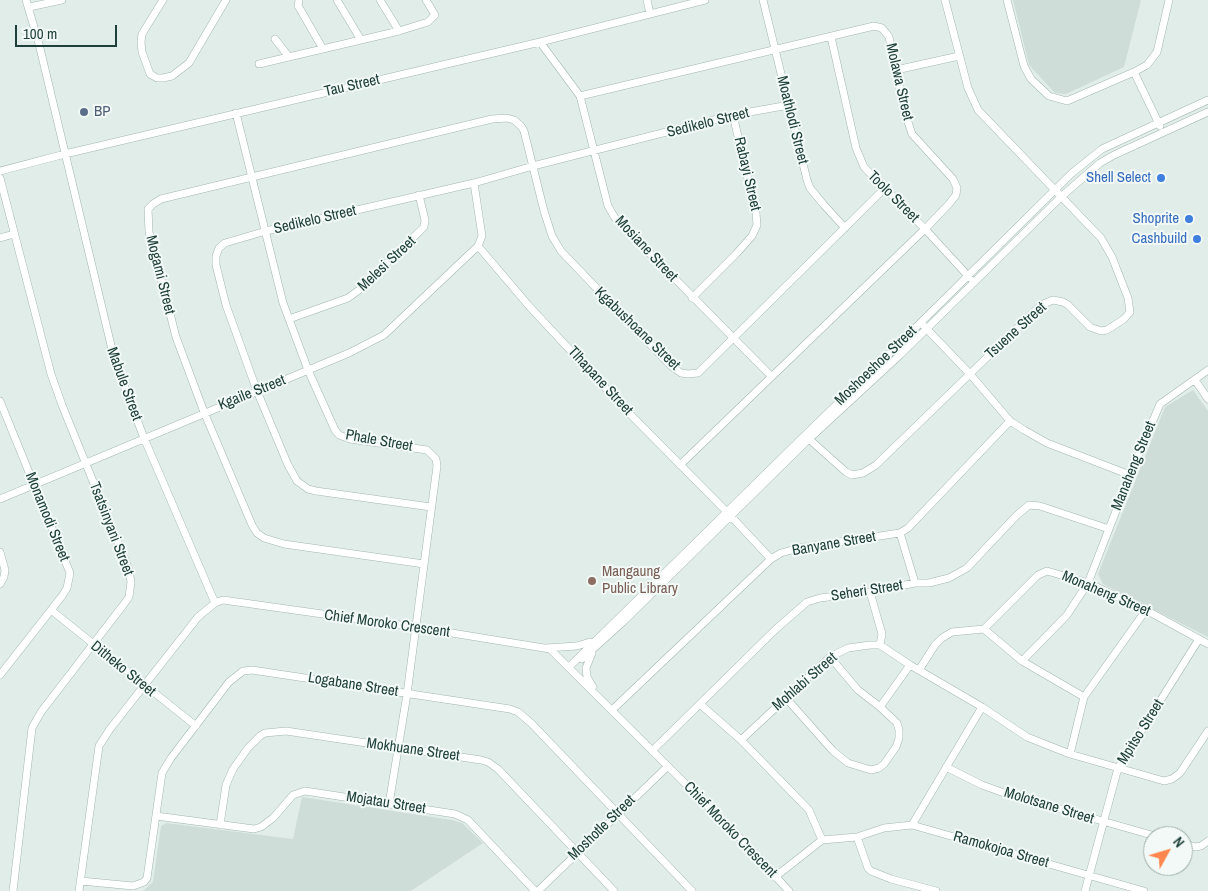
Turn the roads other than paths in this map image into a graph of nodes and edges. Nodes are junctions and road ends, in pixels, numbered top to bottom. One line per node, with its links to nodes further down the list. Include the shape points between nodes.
1 (62, 0): 14 (street)
2 (163, 0): 3 (street, via 142,34 141,42 150,74 157,78 172,76 188,64)
3 (226, 0)
4 (299, 0): 21 (street, via 298,6)
5 (337, 0): 19 (street)
6 (380, 0): 16 (street)
7 (426, 0): 16 (street, via 434,17)
8 (647, 0): 15 (street)
9 (705, 0): 15 (street, Tau Street)
10 (764, 0): 22 (street, Moathlodi Street)
11 (944, 0): 23 (street, Tsuene Street)
12 (1007, 0): 27 (street, via 1024,66 1031,79 1049,96 1067,101)
13 (1169, 0): 27 (street, via 1157,52 1148,65)
14 (28, 3): 38 (street, Mabule Street)
15 (650, 14): 20 (street, Tau Street)
16 (399, 31): 19 (street)
17 (831, 37): 22 (street, Molawa Street); 26 (street, Molawa Street, via 874,26 882,28 889,37); 44 (street, Toolo Street, via 856,148 864,167)
18 (275, 39): 24 (street)
19 (362, 40): 21 (street)
20 (540, 42): 28 (street, Mosiane Street); 32 (street, Tau Street)
21 (324, 49): 24 (street)
22 (775, 51): 28 (street, Molawa Street); 30 (street, Moathlodi Street)
23 (959, 56): 26 (street); 45 (street, Tsuene Street, via 978,110)
24 (289, 57): 25 (street)
25 (259, 64)
26 (896, 70): 49 (street, Molawa Street, via 912,134 958,188 950,204)
27 (1134, 72): 35 (street)
28 (580, 96): 37 (street, Mosiane Street)
29 (1208, 100): 35 (street, Moshoeshoe Street)
30 (789, 105): 33 (street, Sedikelo Street); 48 (street, Moathlodi Street, via 810,188)
31 (1208, 112): 36 (street, Moshoeshoe Street)
32 (236, 113): 38 (street, Tau Street); 42 (street, Phale Street)
33 (733, 115): 37 (street, Sedikelo Street); 56 (street, Rabayi Street, via 757,225 736,254)
34 (514, 120): 39 (street, Kgabushoane Street, via 524,131); 42 (street, Mogami Street, via 492,119)
35 (1159, 123): 36 (street); 45 (street, Moshoeshoe Street, via 1102,149)
36 (1164, 132): 47 (street, Moshoeshoe Street, via 1114,154)
37 (594, 151): 39 (street, Sedikelo Street); 56 (street, Mosiane Street, via 608,206 615,218)
38 (65, 154): 40 (street, Tau Street); 70 (street, Mabule Street, via 115,362)
39 (533, 166): 43 (street, Sedikelo Street); 59 (street, Kgabushoane Street, via 544,212 561,251 671,366 681,373 698,373)
40 (0, 171)
41 (0, 178): 51 (street, Tsatsinyani Street)
42 (252, 178): 50 (street, Phale Street); 68 (street, Mogami Street, via 161,200 148,209 150,232 169,312)
43 (474, 183): 46 (street, Sedikelo Street); 53 (street, via 482,236)
44 (884, 189): 48 (street, Kgabushoane Street); 49 (street, Toolo Street)
45 (1054, 190): 47 (street, Tsuene Street); 54 (street, Moshoeshoe Street)
46 (419, 195): 50 (street, Sedikelo Street); 57 (street, Melesi Street, via 424,227 359,290 348,298)
47 (1062, 196): 55 (street, Moshoeshoe Street); 62 (street, Tsuene Street, via 1101,238 1128,298 1131,308 1128,316 1101,331 1090,327 1068,304 1053,300 1047,302)
48 (845, 228): 59 (street, Kgabushoane Street)
49 (925, 229): 54 (street, Toolo Street); 63 (street, Molawa Street)
50 (266, 231): 57 (street, Phale Street); 65 (street, Sedikelo Street, via 225,243 216,256 226,305)
51 (14, 234): 52 (street); 72 (street, Tsatsinyani Street, via 51,374)
52 (0, 238)
53 (478, 246): 60 (street, Kgaile Street, via 384,335); 73 (street, Tlhapane Street, via 529,306)
54 (968, 275): 55 (street, Toolo Street); 58 (street, Moshoeshoe Street)
55 (974, 282): 58 (street, Moshoeshoe Street)
56 (692, 298): 59 (street, Mosiane Street)
57 (289, 319): 60 (street, Phale Street)
58 (923, 325): 62 (street); 71 (street, Moshoeshoe Street); 78 (street, Moshoeshoe Street)
59 (733, 337): 63 (street, Mosiane Street)
60 (308, 370): 65 (street, Kgaile Street); 77 (street, Phale Street, via 339,434 350,439 427,450 432,454 437,466)
61 (1208, 370): 64 (street, Manaheng Street)
62 (970, 374): 69 (street); 71 (street, Tsuene Street, via 876,465 863,473 846,472)
63 (771, 376): 73 (street, Molawa Street)
64 (1195, 380): 66 (street); 74 (street, Manaheng Street, via 1160,404)
65 (256, 391): 68 (street, Kgaile Street); 77 (street, Sedikelo Street, via 293,476 301,486 316,491)
66 (1208, 398)
67 (0, 402): 75 (street, Monamodi Street)
68 (204, 412): 70 (street, Kgaile Street); 83 (street, Mogami Street, via 252,525 264,538 284,544)
69 (1010, 421): 74 (street, via 1047,443); 80 (street)
70 (144, 438): 72 (street, Kgaile Street); 88 (street, Mabule Street)
71 (809, 439): 78 (street, Moshoeshoe Street)
72 (86, 463): 75 (street, Kgaile Street); 96 (street, Tsatsinyani Street, via 131,582 129,596)
73 (680, 465): 78 (street, Tlhapane Street)
74 (1130, 475): 79 (street, Manaheng Street)
75 (34, 485): 76 (street, Kgaile Street); 89 (street, Monamodi Street, via 70,573 67,588)
76 (0, 499)
77 (431, 507): 83 (street, Phale Street)
78 (730, 514): 82 (street, Tlhapane Street); 94 (street, Moshoeshoe Street)
79 (1109, 529): 84 (street, Seheri Street, via 1029,505 967,568 941,581); 85 (street, Manaheng Street)
80 (900, 533): 82 (street, Banyane Street, via 800,548); 84 (street)
81 (0, 552): 86 (street, via 5,570)
82 (771, 559): 113 (street, Banyane Street)
83 (424, 564): 91 (street, Phale Street)
84 (916, 583): 87 (street, Seheri Street)
85 (1088, 583): 90 (street, Monaheng Street); 92 (street, Monaheng Street, via 1043,572); 100 (street, Manaheng Street, via 1061,621)
86 (0, 584)
87 (870, 592): 97 (street, via 882,634); 110 (street, Seheri Street, via 807,602)
88 (215, 603): 91 (street, Chief Moroko Crescent, via 234,601); 105 (street, via 198,617)
89 (50, 610): 96 (street, Ditheko Street); 104 (street, Monamodi Street)
90 (1146, 610): 93 (street, Monaheng Street); 108 (street)
91 (415, 627): 98 (street, Chief Moroko Crescent); 106 (street, Phale Street)
92 (984, 629): 100 (street); 103 (street, via 952,632 942,638)
93 (1199, 639): 95 (street, Monaheng Street); 122 (street, Mpitso Street)
94 (597, 641): 98 (street); 102 (street, Moshoeshoe Street); 107 (street, via 586,668 587,677)
95 (1208, 644)
96 (94, 645): 105 (street, Ditheko Street); 138 (street, Tsatsinyani Street, via 32,728)
97 (880, 645): 99 (street, Mohlabi Street, via 848,648); 101 (street)
98 (546, 648): 102 (street, Chief Moroko Crescent)
99 (830, 657): 109 (street, Mohlabi Street); 111 (street, via 858,690)
100 (1022, 661): 108 (street)
101 (910, 665): 103 (street); 111 (street)
102 (570, 668): 107 (street, Chief Moroko Crescent)
103 (919, 670): 112 (street)
104 (0, 675)
105 (144, 687): 114 (street, Ditheko Street); 137 (street, via 99,746)
106 (407, 694): 114 (street, Logabane Street, via 259,670 243,671 229,682); 117 (street, Phale Street); 124 (street, Logabane Street, via 518,712)
107 (598, 696): 113 (street, Chief Moroko Crescent)
108 (1084, 697): 119 (street)
109 (786, 698): 111 (street, via 848,764 871,770 884,764 899,738 897,723); 116 (street, Mohlabi Street)
110 (700, 704): 116 (street); 118 (street, Seheri Street)
111 (880, 707)
112 (982, 707): 119 (street, via 1010,728); 121 (street)
113 (612, 710): 118 (street, Chief Moroko Crescent)
114 (196, 726): 125 (street, Logabane Street, via 162,772)
115 (1208, 731): 122 (street, via 1186,766 1172,779 1164,780)
116 (741, 740): 131 (street, via 809,810)
117 (398, 748): 123 (street, Phale Street); 127 (street, Mokhuane Street, via 286,731 265,733 232,769 226,785); 134 (street, Mokhuane Street, via 488,762)
118 (652, 751): 120 (street, Chief Moroko Crescent)
119 (1070, 754): 122 (street)
120 (667, 767): 124 (street, Moshotle Street); 136 (street, Chief Moroko Crescent)
121 (946, 767): 126 (street, Molotsane Street, via 982,785); 128 (street)
122 (1118, 768): 126 (street, Mpitso Street)
123 (389, 804): 127 (street, Mojatau Street, via 305,791 293,795 261,827); 140 (street, Mojatau Street, via 463,817)
124 (618, 813): 134 (street, Moshotle Street); 142 (street, Logabane Street)
125 (156, 816): 127 (street, Mojatau Street); 137 (street, Logabane Street, via 144,882 133,886)
126 (1103, 822): 129 (street, Molotsane Street); 135 (street, Mpitso Street)
127 (220, 825)
128 (912, 825): 130 (street, Ramokojoa Street, via 884,828); 135 (street, Ramokojoa Street)
129 (1143, 833)
130 (857, 837): 131 (street); 144 (street, via 872,871)
131 (822, 840): 136 (street)
132 (1208, 841): 133 (street)
133 (1193, 846)
134 (577, 852): 140 (street, Moshotle Street); 141 (street, Mokhuane Street)
135 (1089, 875): 145 (street, Mpitso Street); 146 (street, Ramokojoa Street)
136 (775, 877): 143 (street, Chief Moroko Crescent)
137 (81, 881): 139 (street)
138 (13, 891)
139 (79, 891)
140 (536, 891)
141 (614, 891)
142 (692, 891)
143 (789, 891)
144 (936, 891)
145 (1085, 891)
146 (1144, 891)

